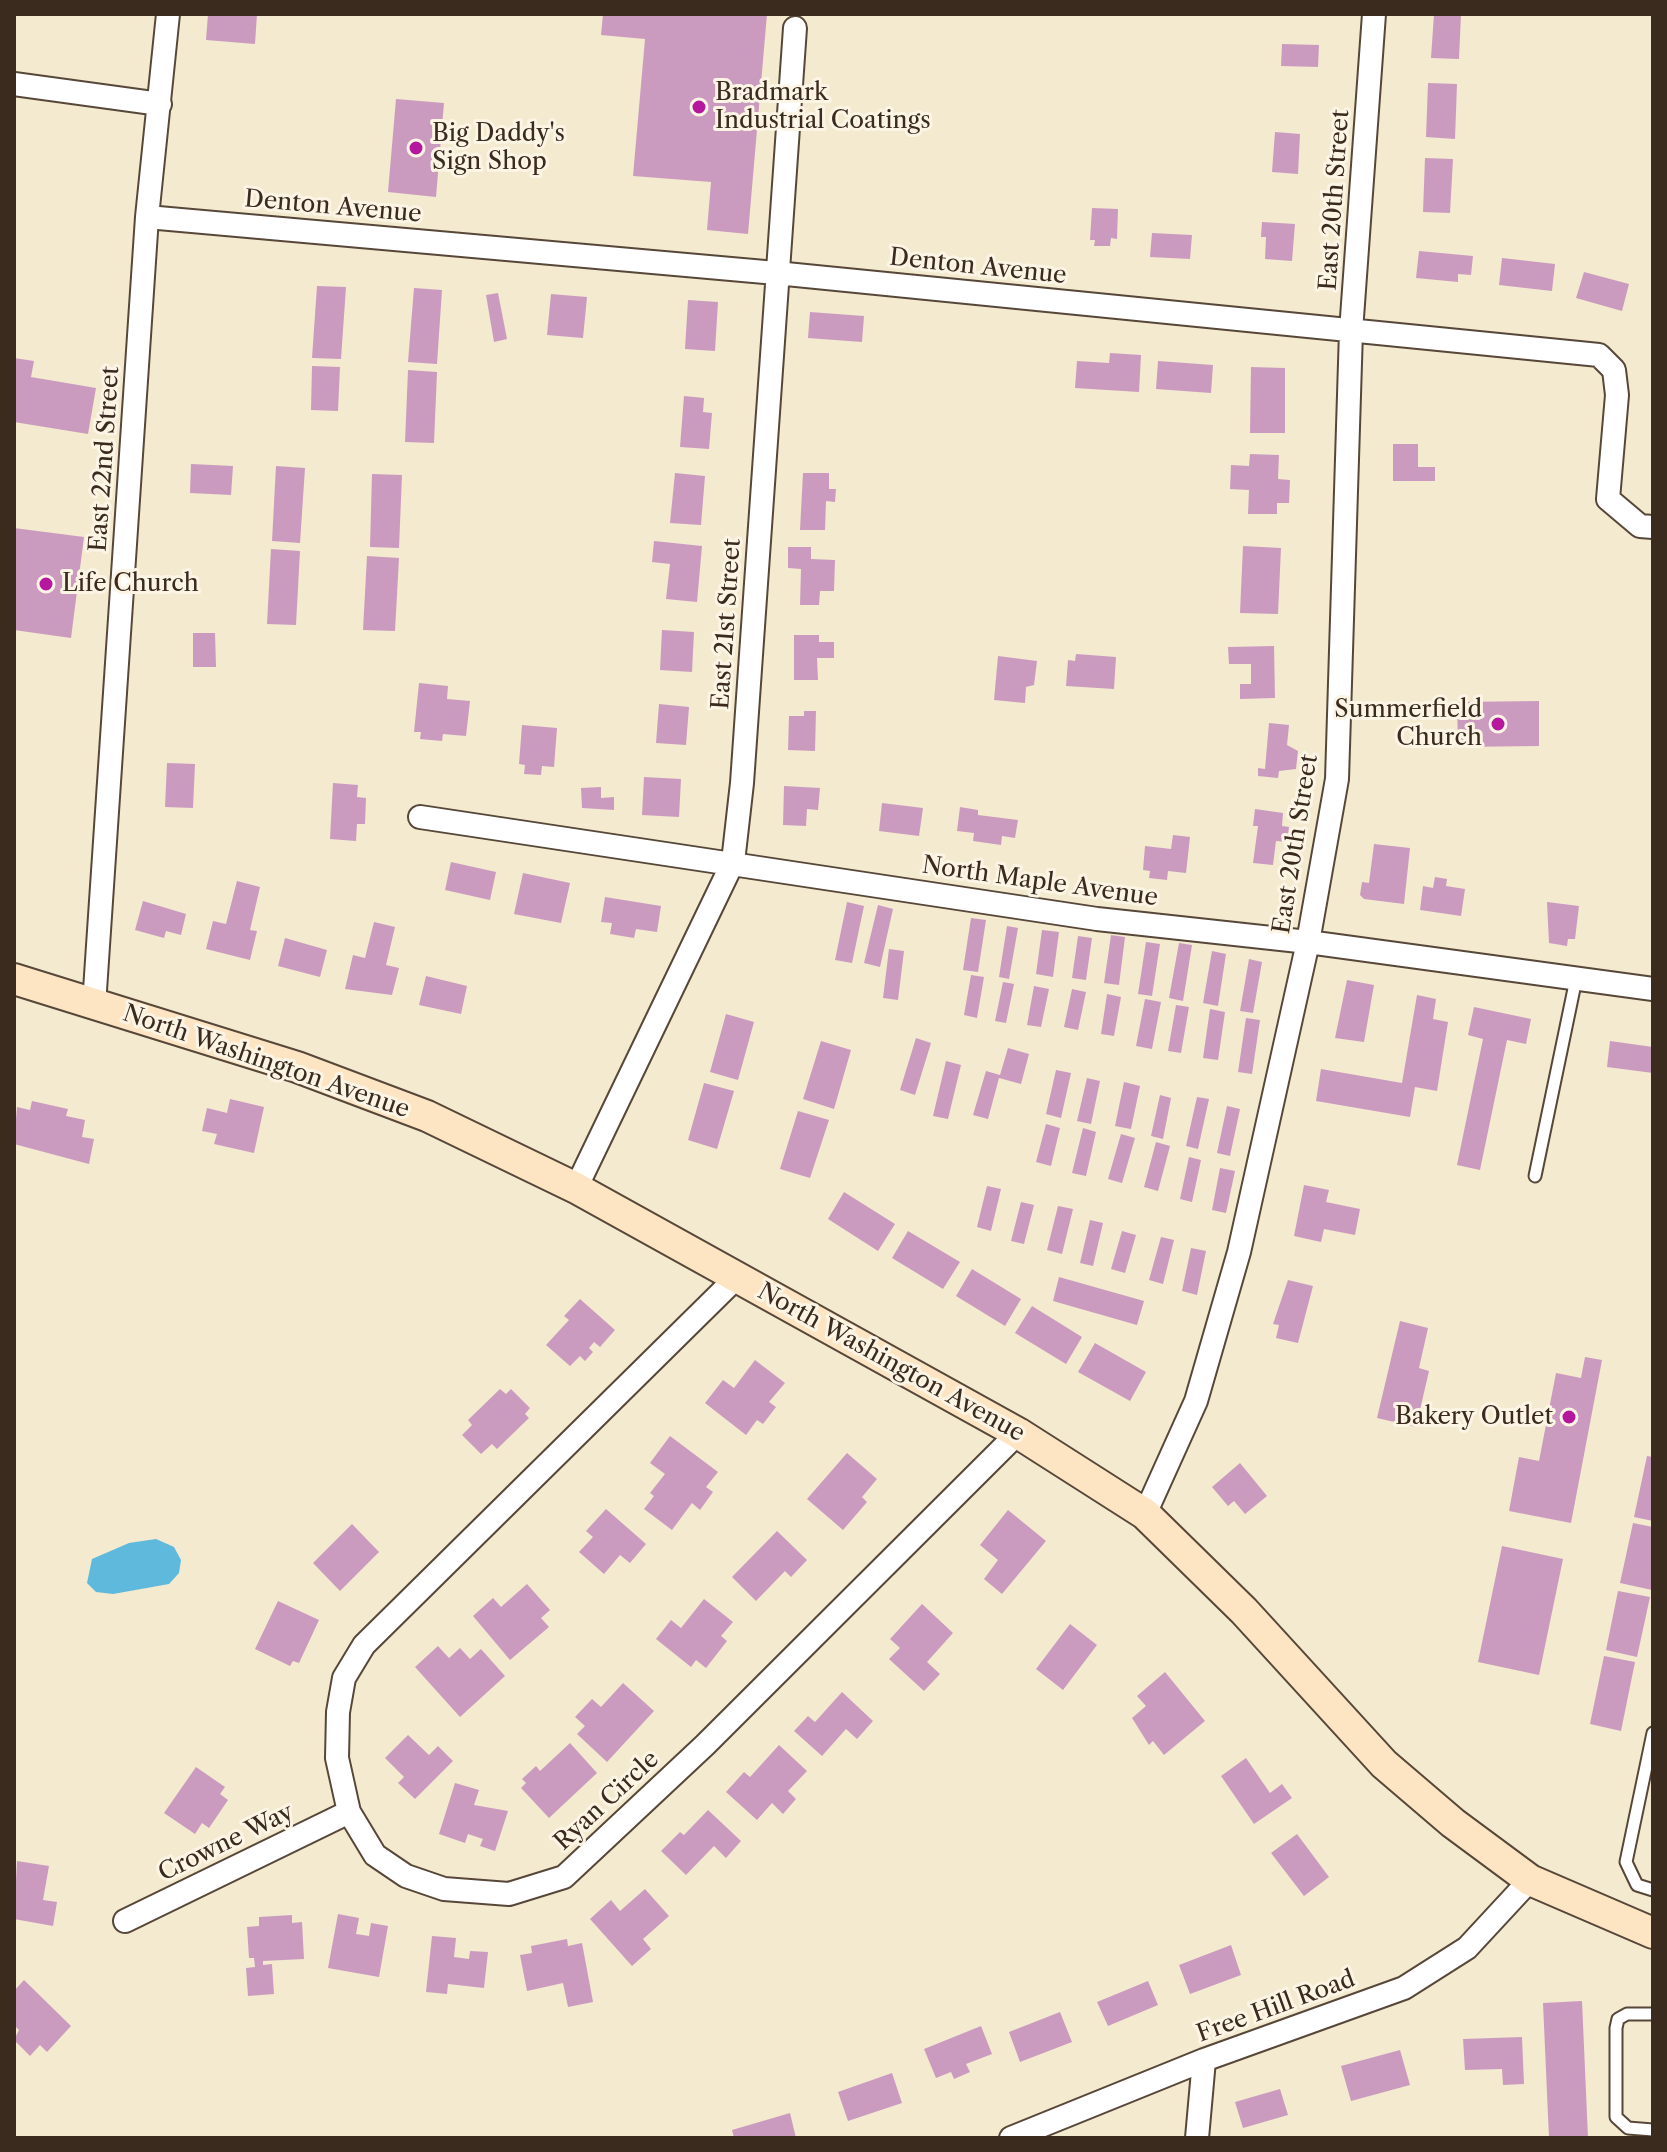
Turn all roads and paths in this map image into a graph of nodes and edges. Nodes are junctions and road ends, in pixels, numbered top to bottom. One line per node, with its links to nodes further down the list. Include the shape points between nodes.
1 (168, 14): 5 (street, East 22nd Street)
2 (1374, 14): 8 (street, East 20th Street)
3 (795, 28): 7 (street, East 21st Street)
4 (14, 84): 5 (street)
5 (160, 104): 6 (street, East 22nd Street)
6 (147, 217): 7 (street, Denton Avenue); 16 (street, East 22nd Street)
7 (776, 273): 8 (street, Denton Avenue); 11 (street, East 21st Street)
8 (1351, 331): 9 (street, Denton Avenue, via 1599,355 1614,370 1617,395 1608,499 1640,526); 12 (street, East 20th Street, via 1337,779)
9 (1653, 527)
10 (420, 817): 11 (street, North Maple Avenue)
11 (733, 862): 12 (street, North Maple Avenue, via 1097,919); 18 (street, East 21st Street)
12 (1308, 942): 14 (street, North Maple Avenue); 21 (street, East 20th Street, via 1239,1252 1196,1401)
13 (14, 979): 16 (main road, North Washington Avenue)
14 (1576, 979): 15 (street, North Maple Avenue); 17 (lane)
15 (1653, 989)
16 (94, 1005): 18 (main road, North Washington Avenue, via 297,1067 427,1116)
17 (1535, 1176)
18 (576, 1188): 19 (main road, North Washington Avenue)
19 (737, 1277): 20 (main road, North Washington Avenue); 23 (street, Ryan Circle, via 364,1645 344,1678 338,1712 337,1758)
20 (1018, 1433): 21 (main road, North Washington Avenue); 23 (street, Ryan Circle, via 705,1745 564,1877 509,1894 444,1889 406,1876 375,1855)
21 (1145, 1514): 24 (main road, North Washington Avenue, via 1244,1611 1384,1764)
22 (1653, 1733): 25 (lane, via 1626,1862 1637,1885)
23 (349, 1812): 26 (street, Crowne Way)
24 (1530, 1880): 27 (main road, North Washington Avenue); 29 (street, Free Hill Road, via 1467,1948 1404,1988)
25 (1653, 1890)
26 (125, 1921)
27 (1653, 1933)
28 (1653, 2014): 30 (lane, via 1618,2019 1616,2117 1628,2128)
29 (1204, 2060): 31 (street, Free Hill Road); 32 (street)
30 (1653, 2130)
31 (1011, 2138)
32 (1197, 2138)

